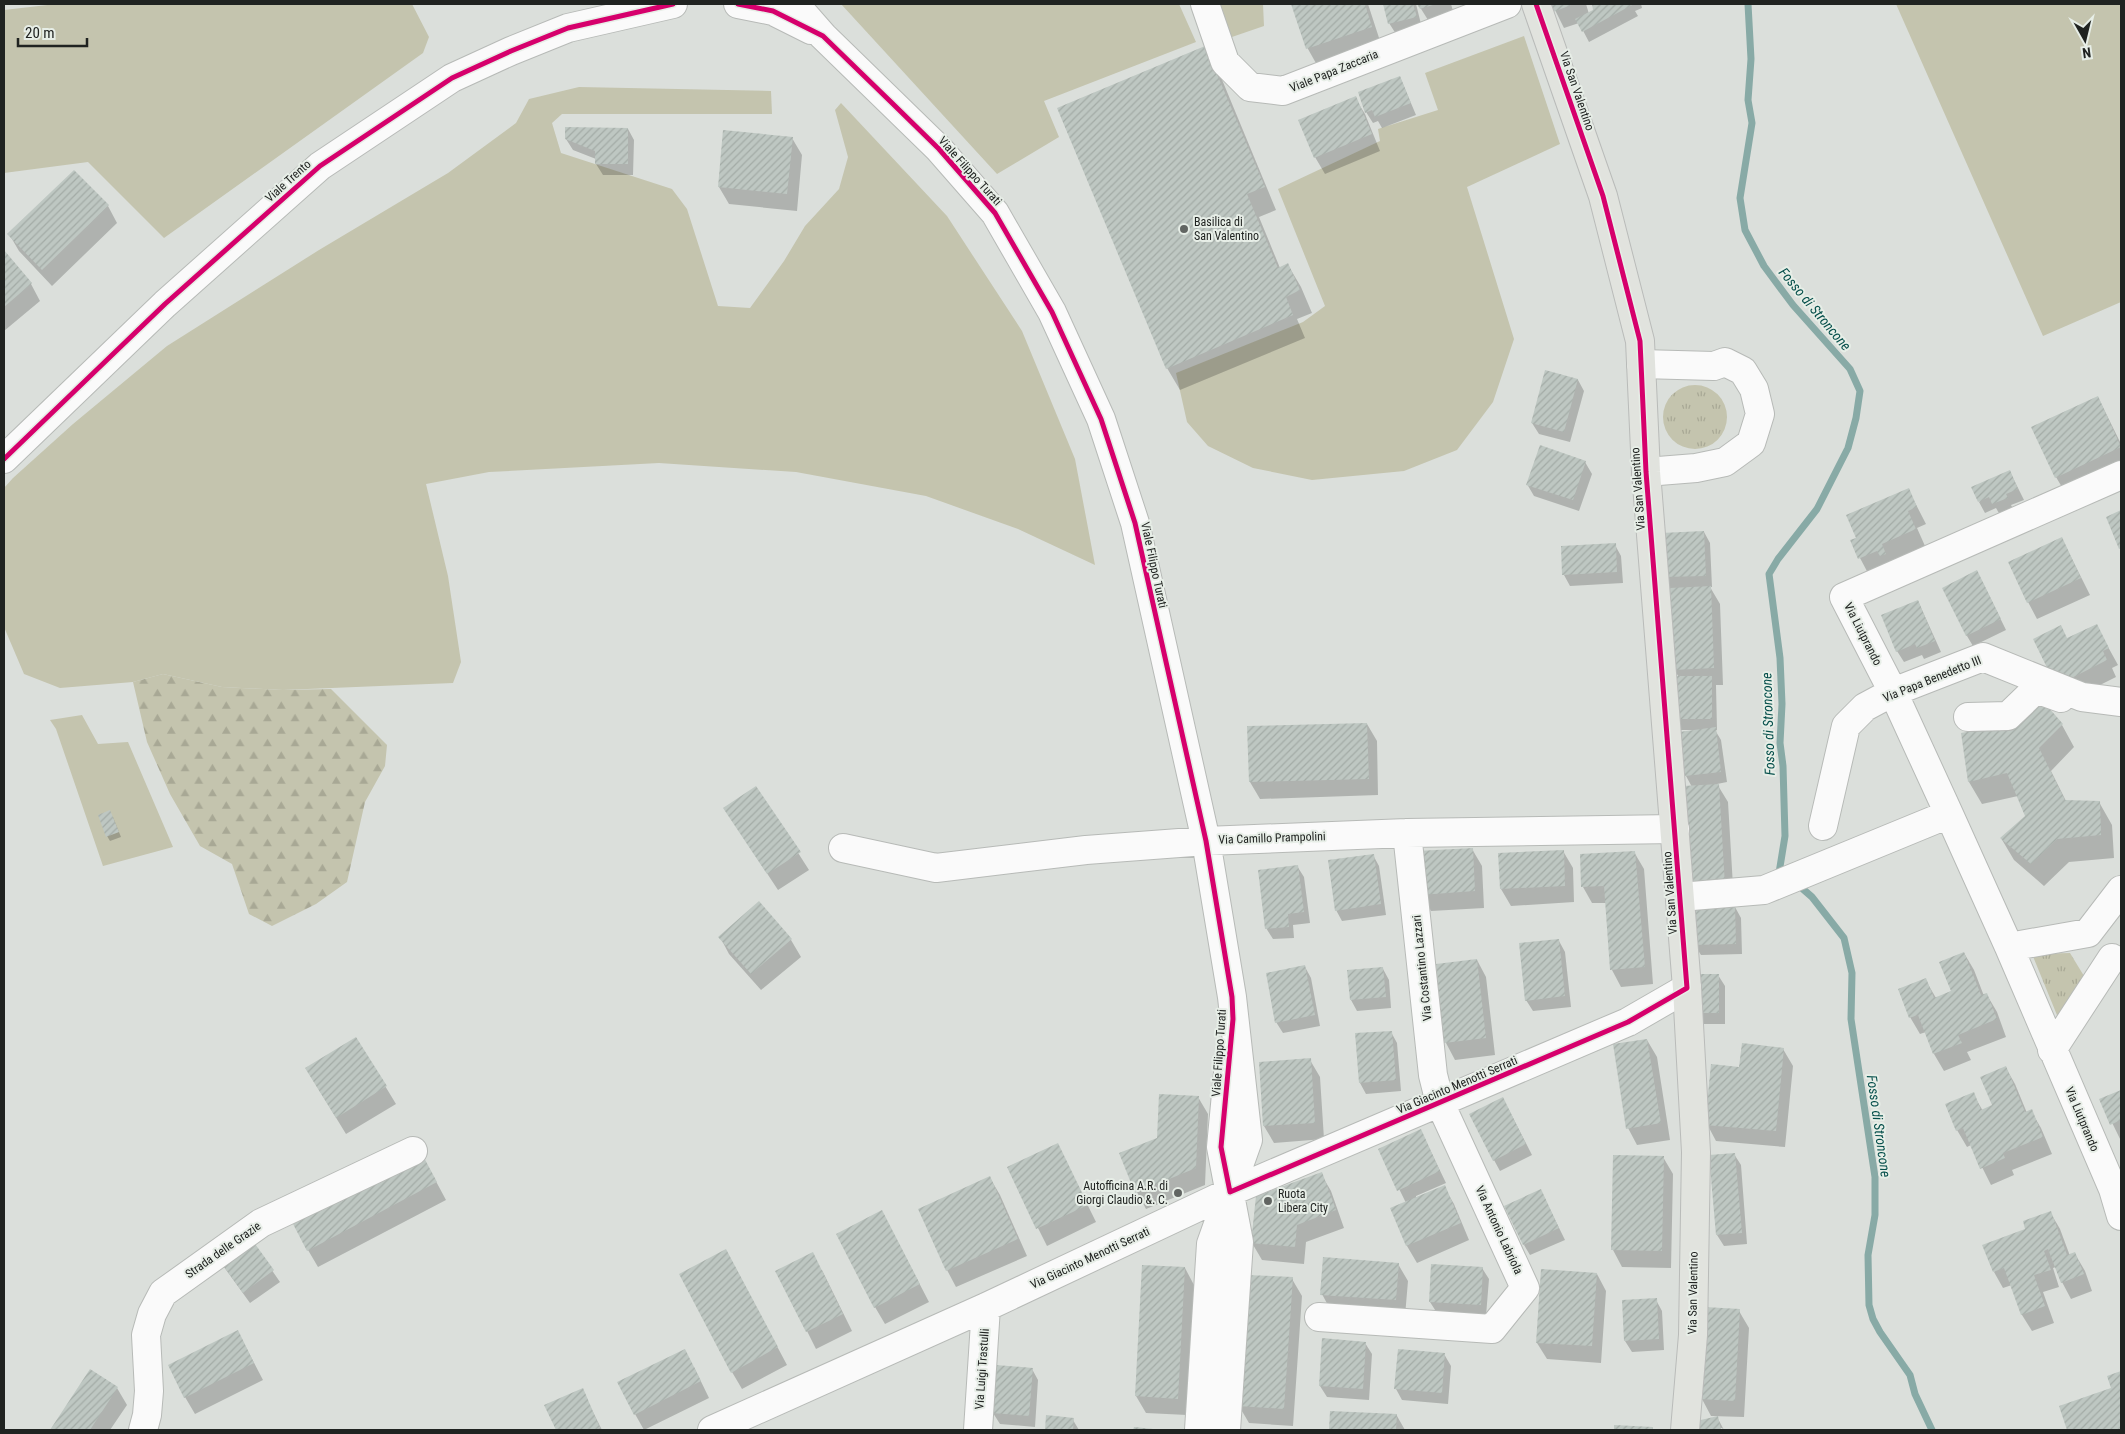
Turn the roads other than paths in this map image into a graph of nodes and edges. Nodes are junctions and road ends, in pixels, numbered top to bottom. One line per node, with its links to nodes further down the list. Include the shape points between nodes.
1 (592, 4): 8 (street, Viale Trento)
2 (673, 4): 8 (street, Viale Trento)
3 (738, 4): 9 (street, Viale Filippo Turati, via 773,11)
4 (795, 4): 9 (street, Viale Filippo Turati)
5 (1205, 4): 6 (street, Viale Papa Zaccaria, via 1225,62 1250,87 1284,91)
6 (1506, 4)
7 (1536, 4): 10 (main road, Via San Valentino, via 1603,196 1640,341)
8 (568, 28): 11 (street, Viale Trento, via 452,78 320,166 165,304)
9 (823, 36): 22 (street, Viale Filippo Turati, via 939,149 996,214 1052,312 1101,418 1135,523)
10 (1641, 364): 12 (main road, Via San Valentino); 12 (street, via 1714,366 1725,362 1743,371 1754,389 1760,414 1751,442 1725,462)
11 (4, 458)
12 (1646, 472): 20 (main road, Via San Valentino)
13 (2121, 475): 14 (street, Via Liutprando, via 1844,597)
14 (1893, 692): 15 (street, Via Papa Benedetto III, via 1984,657 2082,697); 18 (street, Via Liutprando); 19 (street, Via Papa Benedetto III, via 1865,708 1846,726)
15 (2121, 702)
16 (1968, 717): 17 (street, via 2008,716 2036,689)
17 (2121, 719)
18 (1949, 814): 25 (street, via 1764,890); 27 (street, Via Liutprando)
19 (1823, 826)
20 (1675, 829): 21 (street, Via Camillo Prampolini); 25 (main road, Via San Valentino)
21 (1407, 833): 22 (street, Via Camillo Prampolini); 31 (street, Via Costantino Lazzari, via 1433,1075)
22 (1206, 841): 23 (street, Via Camillo Prampolini, via 1086,850 936,868); 33 (street, Viale Filippo Turati, via 1232,997 1233,1019 1221,1148)
23 (843, 848)
24 (2121, 890): 26 (street)
25 (1680, 897): 29 (main road, Via San Valentino)
26 (2088, 933): 27 (street); 28 (street)
27 (2009, 947): 30 (street, Via Liutprando)
28 (2117, 958): 30 (street)
29 (1687, 988): 31 (street, Via Giacinto Menotti Serrati, via 1628,1022); 43 (main road, Via San Valentino, via 1696,1152 1693,1335)
30 (2052, 1050): 34 (street, Via Liutprando)
31 (1440, 1103): 33 (street, Via Giacinto Menotti Serrati); 37 (street, Via Antonio Labriola, via 1525,1288 1492,1328)
32 (413, 1151): 39 (street, Strada delle Grazie, via 261,1222 163,1293 146,1335 148,1391)
33 (1230, 1192): 36 (street, Via Giacinto Menotti Serrati); 41 (street, via 1211,1244); 42 (street, Viale Filippo Turati, via 1239,1242)
34 (2117, 1193): 35 (street, Via Liutprando)
35 (2121, 1216)
36 (986, 1307): 38 (street, Via Giacinto Menotti Serrati); 40 (street, Via Luigi Trastulli)
37 (1319, 1317)
38 (722, 1429)
39 (143, 1430)
40 (978, 1430)
41 (1199, 1430)
42 (1226, 1430)
43 (1685, 1430)

